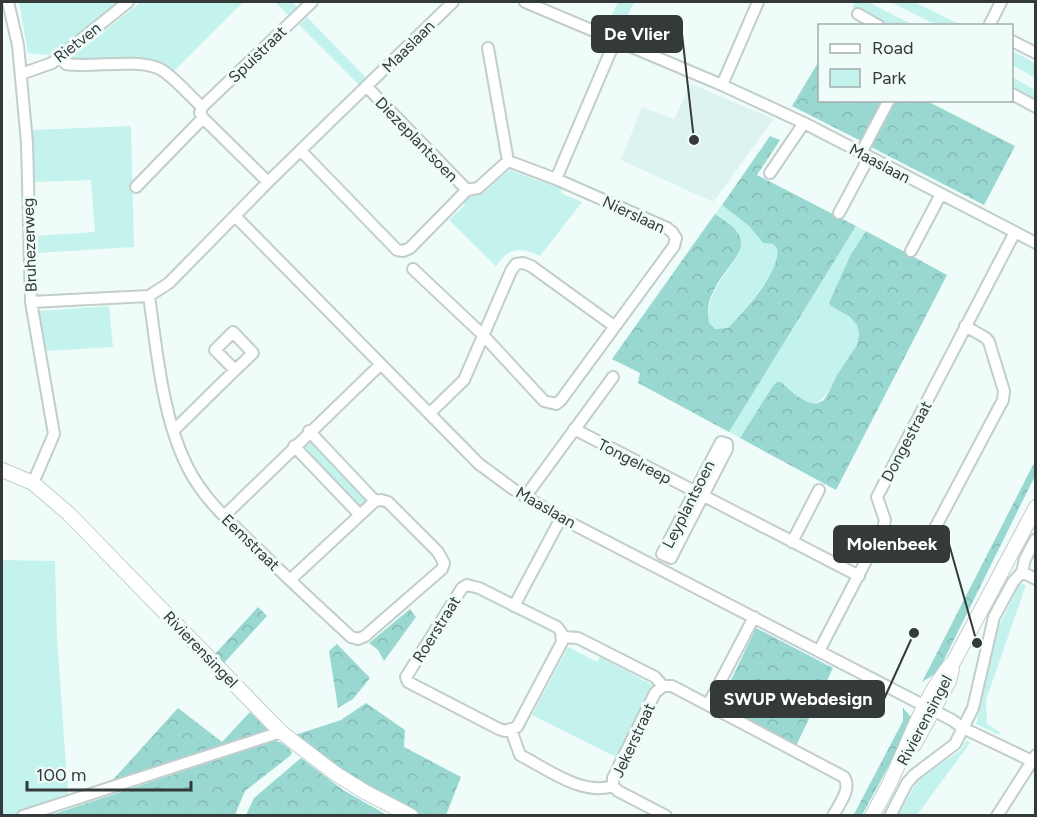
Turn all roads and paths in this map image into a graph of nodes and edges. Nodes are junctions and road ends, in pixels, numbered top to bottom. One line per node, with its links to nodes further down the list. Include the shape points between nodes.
1 (8, 2): 16 (street, Bruhezerweg)
2 (128, 2): 16 (street, Rietven, via 52,63)
3 (312, 2): 22 (street, Spuistraat)
4 (453, 2): 18 (street, Maaslaan)
5 (525, 2): 11 (street, Maaslaan)
6 (758, 2): 17 (street)
7 (1001, 2): 10 (street)
8 (858, 14): 9 (street)
9 (876, 24)
10 (990, 24)
11 (615, 41): 17 (street, Maaslaan); 28 (street)
12 (1013, 42): 14 (street)
13 (488, 48): 26 (street)
14 (1035, 53)
15 (66, 64): 22 (street, via 144,64 160,69)
16 (21, 74): 40 (street, Bruhezerweg)
17 (723, 85): 23 (street, Maaslaan)
18 (367, 87): 24 (street, Maaslaan); 31 (street, Diezeplantsoen)
19 (1013, 95): 21 (street)
20 (888, 102): 25 (street)
21 (1035, 107)
22 (202, 113): 29 (street); 30 (street, Spuistraat)
23 (804, 123): 25 (street, Maaslaan); 27 (street)
24 (301, 151): 29 (street, Maaslaan); 31 (street, via 397,250 410,248)
25 (865, 155): 32 (street, Maaslaan); 33 (street)
26 (508, 161): 28 (street); 31 (street, via 478,188)
27 (770, 173)
28 (556, 179): 41 (street, Nierslaan, via 666,228 676,238)
29 (268, 182): 34 (street, Maaslaan)
30 (136, 188)
31 (467, 190)
32 (941, 194): 35 (street, Maaslaan); 37 (street)
33 (839, 213)
34 (236, 216): 39 (street, Maaslaan, via 169,283); 44 (street, Maaslaan)
35 (1015, 232): 36 (street, Maaslaan); 42 (street, Dongestraat)
36 (1035, 243)
37 (911, 252)
38 (412, 269): 43 (street, Nierslaan)
39 (149, 296): 40 (street); 49 (street, Eemstraat, via 164,394)
40 (31, 302): 53 (street, Bruhezerweg, via 54,434)
41 (614, 326): 43 (street, via 523,263 516,264 511,271); 43 (street, Nierslaan, via 556,404 544,401)
42 (965, 326): 63 (street, Dongestraat, via 877,497 885,520); 63 (street, via 989,342 1004,391 1003,400 934,530 926,537 895,546)
43 (483, 335): 47 (street, via 464,380)
44 (380, 364): 47 (street, Maaslaan); 50 (street)
45 (236, 370): 49 (street)
46 (613, 377): 48 (street)
47 (430, 413): 56 (street, Maaslaan, via 479,464)
48 (574, 429): 55 (street, Tongelreep); 56 (street)
49 (174, 430): 60 (street, Eemstraat, via 199,489)
50 (309, 431): 51 (street); 57 (street)
51 (294, 446): 59 (street); 60 (street)
52 (2, 470): 53 (street, Rivierensingel)
53 (33, 483): 78 (street, Rivierensingel, via 69,514)
54 (819, 490): 64 (street)
55 (699, 494): 55 (street, Leyplantsoen, via 662,554 671,558); 64 (street, Tongelreep)
56 (525, 497): 61 (street, Maaslaan)
57 (375, 501): 59 (street); 68 (street, Eemstraat, via 388,502 438,552 444,563 442,569 358,639 351,637)
58 (1035, 507): 75 (street, Rivierensingel, via 954,661 949,681)
59 (360, 515): 68 (street)
60 (224, 516): 68 (street, Eemstraat)
61 (561, 518): 69 (street); 70 (street, Maaslaan)
62 (1035, 539): 65 (street)
63 (877, 540): 66 (street, Dongestraat)
64 (792, 542): 66 (street, Tongelreep)
65 (1022, 572): 67 (street); 76 (street, via 994,617 973,708)
66 (859, 576): 72 (street, Dongestraat)
67 (1035, 579)
68 (290, 580)
69 (514, 606): 71 (street, Roerstraat, via 557,627); 77 (street, Roerstraat, via 479,588 462,588 406,677 408,682 499,729)
70 (754, 617): 72 (street, Maaslaan); 74 (street)
71 (563, 637): 73 (street, Roerstraat, via 578,638 655,677); 77 (street, via 517,727)
72 (819, 651): 75 (street, Maaslaan)
73 (663, 686): 74 (street, Jekerstraat, via 672,686); 80 (street, Jekerstraat, via 618,767)
74 (708, 705): 84 (street, Jekerstraat, via 844,777 847,789)
75 (929, 708): 76 (street, Maaslaan); 85 (street, Rivierensingel, via 914,746)
76 (963, 728): 79 (street, Maaslaan); 86 (street, via 955,744 907,783)
77 (511, 730): 80 (street, via 520,755 583,788)
78 (281, 732): 81 (street); 82 (street, Rivierensingel, via 336,774)
79 (1034, 758): 87 (street)
80 (612, 786): 83 (street, Jekerstraat)
81 (23, 816)
82 (411, 816)
83 (666, 816)
84 (833, 816)
85 (872, 816)
86 (890, 816)
87 (997, 816)

